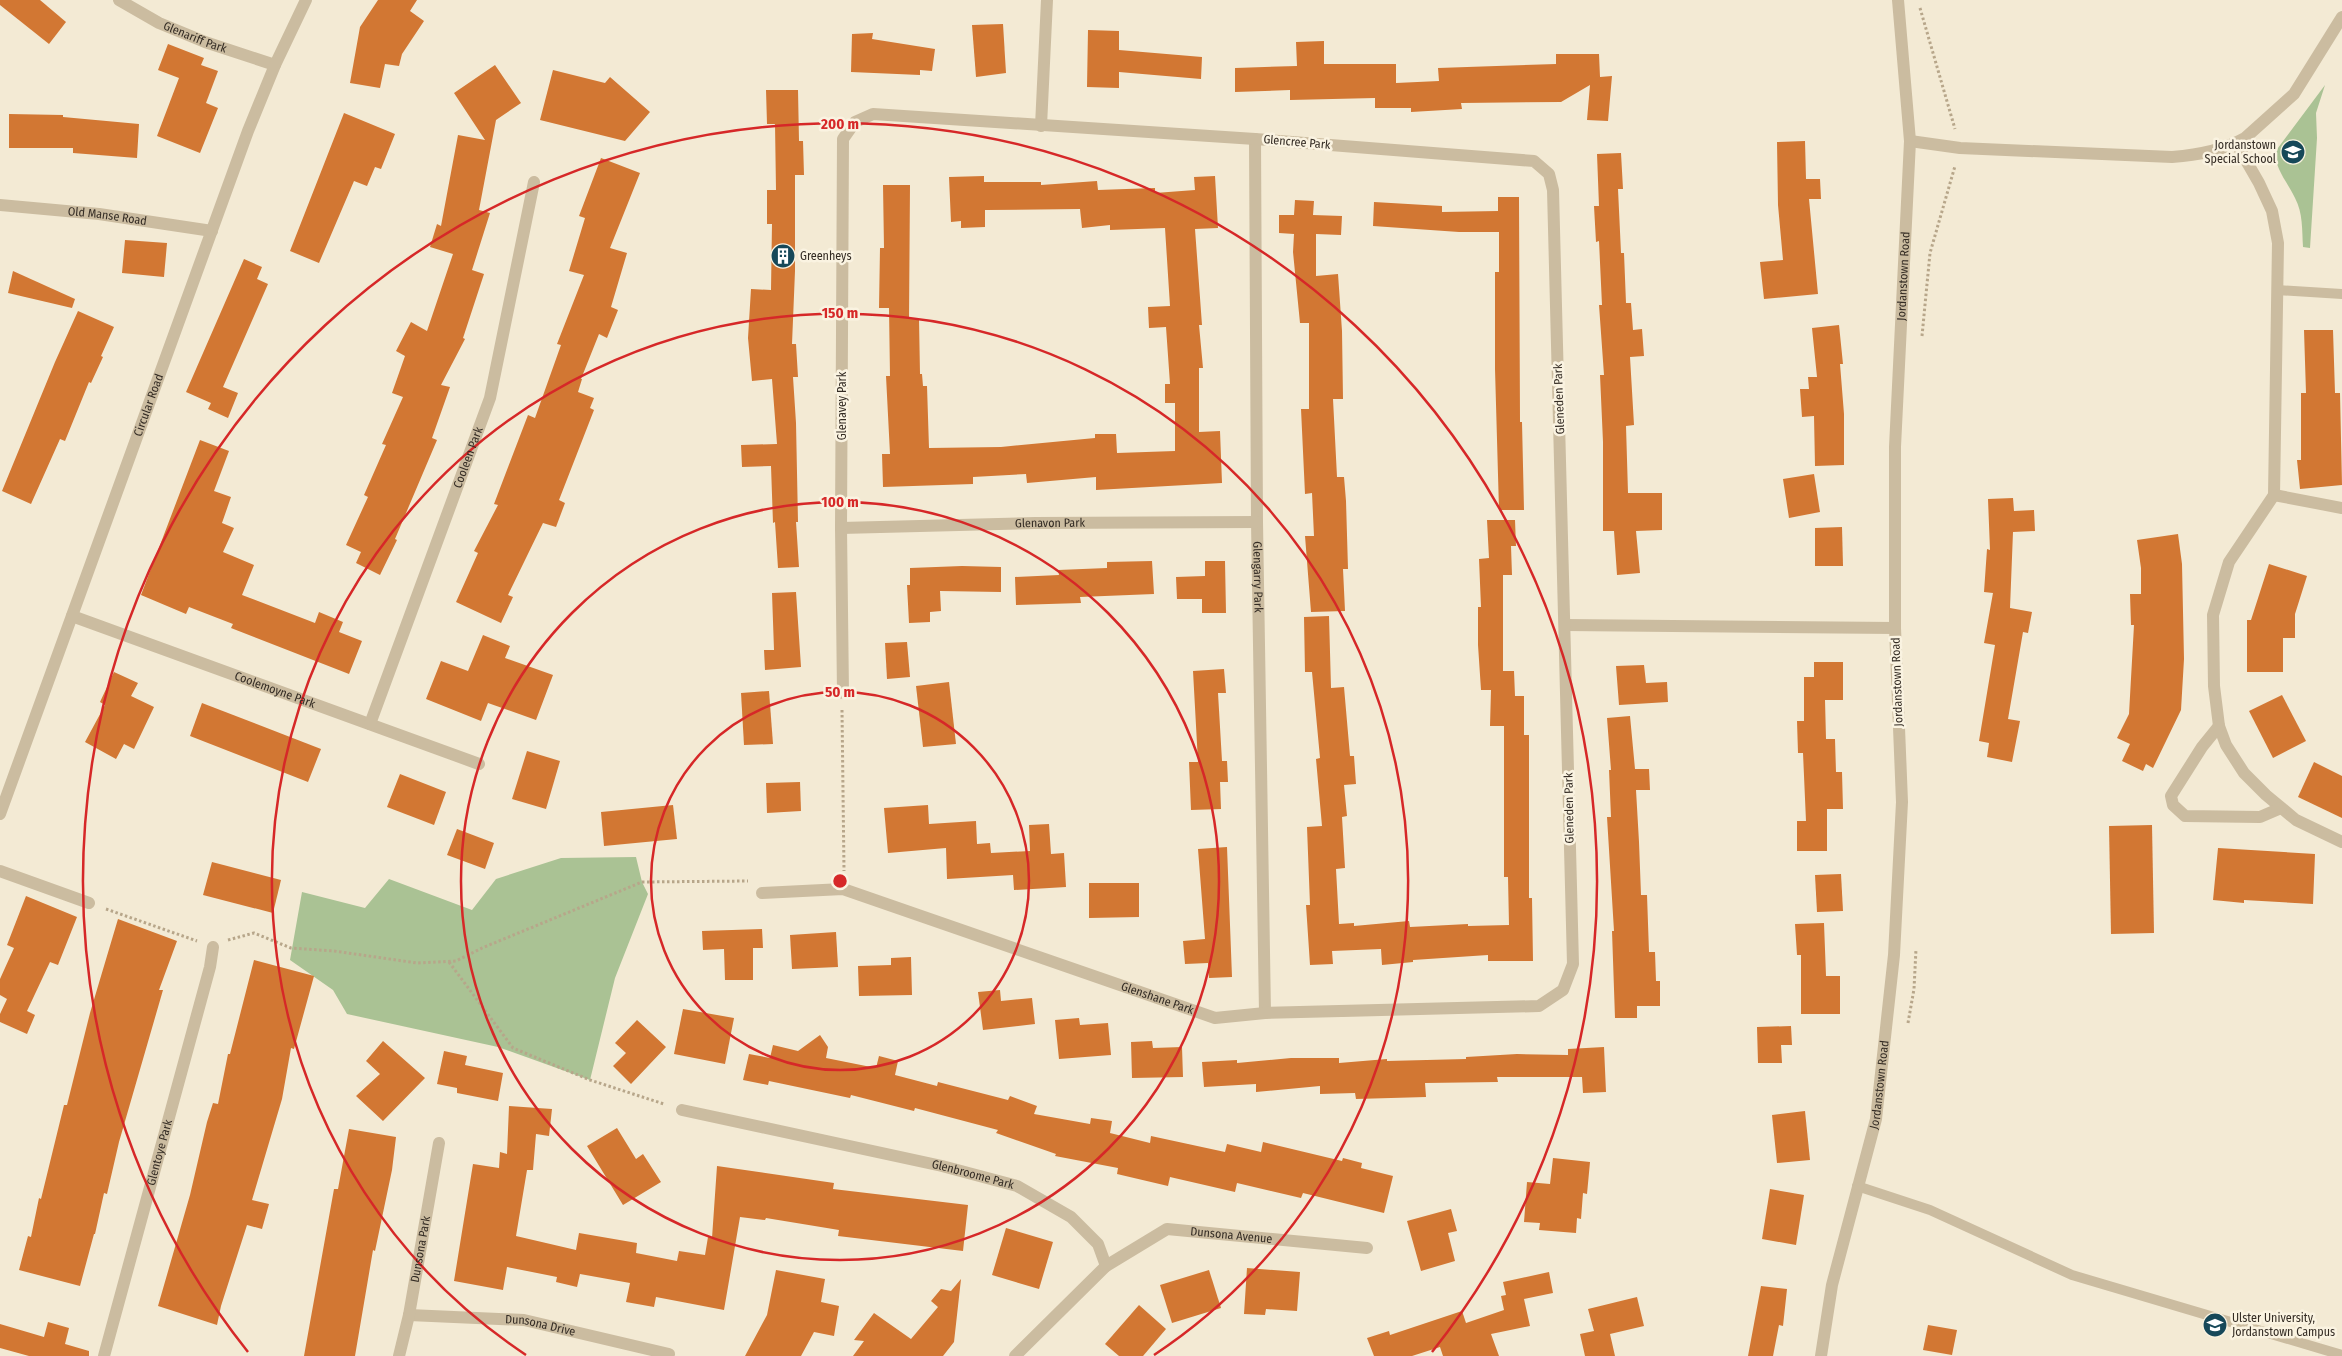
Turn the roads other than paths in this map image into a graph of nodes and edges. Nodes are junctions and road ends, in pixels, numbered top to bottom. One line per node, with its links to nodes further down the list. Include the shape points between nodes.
1 (119, 0): 6 (street, Glenariff Park, via 205,42)
2 (306, 0): 6 (street, Circular Road)
3 (1047, 0): 8 (street)
4 (1898, 0): 10 (street, Jordanstown Road)
5 (2342, 17): 11 (street, via 2294,94)
6 (275, 65): 15 (street, Circular Road)
7 (855, 122): 8 (street, Glencree Park, via 873,114); 21 (street, Glenavey Park, via 843,139)
8 (1041, 126): 9 (street, Glencree Park)
9 (1255, 139): 12 (street, Glencree Park, via 1534,160); 20 (street, Glengarry Park)
10 (1910, 141): 11 (street, via 1960,148 2172,157 2201,154); 24 (street, Jordanstown Road, via 1895,447)
11 (2236, 143): 16 (street, via 2272,211 2278,243)
12 (1549, 174): 23 (street, Gleneden Park, via 1553,190)
13 (534, 182): 26 (street, Cooleen Park, via 490,398)
14 (0, 205): 15 (street, Old Manse Road, via 99,214)
15 (212, 231): 22 (street, Circular Road)
16 (2277, 290): 17 (lane); 18 (street)
17 (2342, 294)
18 (2274, 495): 19 (street); 27 (street, via 2229,562 2213,615 2214,686)
19 (2342, 508)
20 (1258, 522): 21 (street, Glenavon Park); 37 (street, Glengarry Park)
21 (841, 528): 25 (street, Glenavey Park)
22 (72, 616): 26 (street, Coolemoyne Park); 30 (street, Circular Road)
23 (1565, 625): 24 (street); 36 (street, Gleneden Park, via 1573,964)
24 (1895, 628): 40 (street, Jordanstown Road, via 1902,802 1894,954 1876,1119)
25 (843, 693)
26 (370, 724): 28 (street, Coolemoyne Park)
27 (2219, 726): 29 (street, via 2226,745 2244,774); 29 (street, via 2171,796 2173,805 2185,816 2260,817)
28 (479, 764)
29 (2281, 808): 31 (street, via 2296,820)
30 (0, 814)
31 (2342, 842)
32 (0, 871): 34 (street)
33 (762, 893): 37 (street, Glenshane Park, via 844,889 1215,1018)
34 (89, 903)
35 (213, 947): 46 (street, Glentoye Park)
36 (1564, 990): 37 (street, Glenshane Park, via 1539,1006)
37 (1265, 1013)
38 (682, 1110): 42 (street, Glenbroome Park, via 942,1166 1017,1186 1070,1217 1098,1244)
39 (439, 1143): 43 (street, Dunsona Park)
40 (1857, 1186): 45 (lane, via 1930,1210 2072,1276); 49 (street, Jordanstown Road, via 1832,1285)
41 (1366, 1248): 42 (street, Dunsona Avenue, via 1167,1229)
42 (1106, 1266): 48 (street)
43 (409, 1316): 44 (street, Dunsona Drive, via 524,1320); 47 (street, Dunsona Park)
44 (669, 1354)
45 (2342, 1355)
46 (104, 1356)
47 (399, 1356)
48 (1015, 1356)
49 (1821, 1356)

